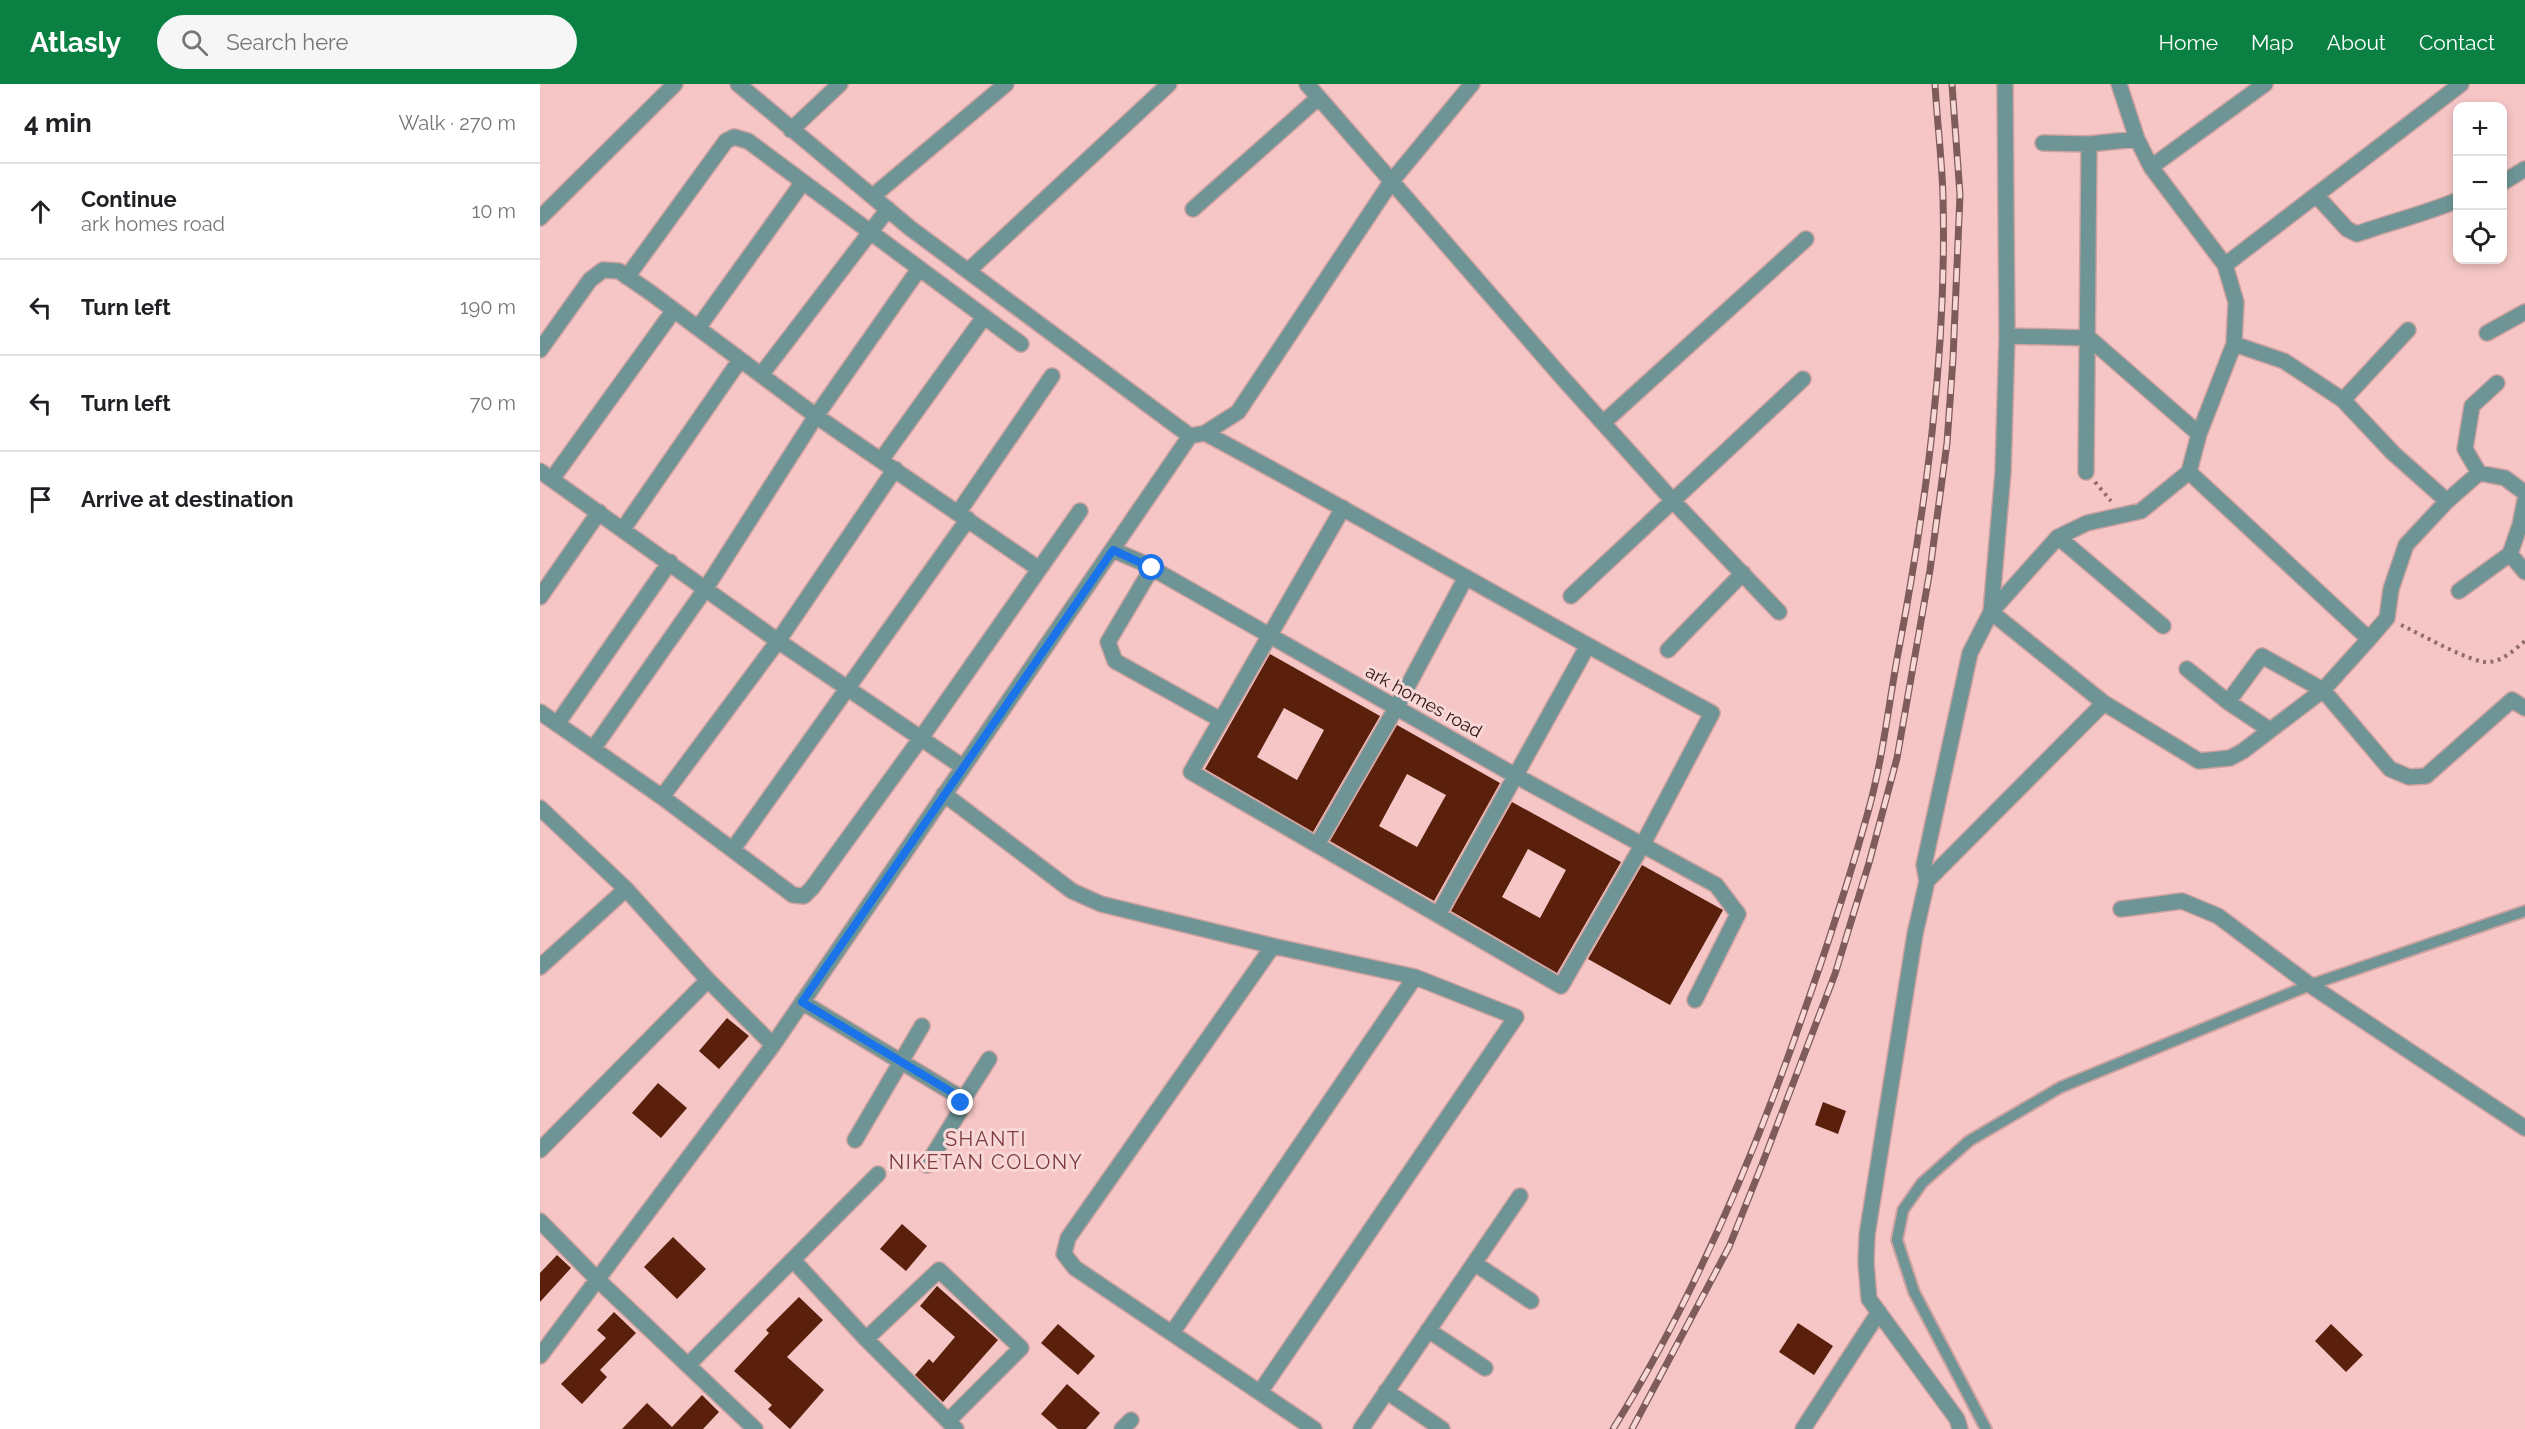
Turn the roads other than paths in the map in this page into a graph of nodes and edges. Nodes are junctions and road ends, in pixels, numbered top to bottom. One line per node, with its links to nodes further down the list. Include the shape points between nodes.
1 (675, 84): 27 (street)
2 (738, 84): 13 (street)
3 (840, 84): 13 (street)
4 (1006, 84): 23 (street)
5 (1169, 84): 32 (street)
6 (1307, 84): 12 (street)
7 (1472, 84): 21 (street)
8 (2005, 84): 40 (street)
9 (2119, 84): 14 (street)
10 (2265, 84): 17 (street)
11 (2461, 84): 22 (street)
12 (1317, 99): 21 (street); 26 (street)
13 (791, 130): 23 (street)
14 (2137, 139): 16 (street); 17 (street)
15 (2043, 143): 16 (street)
16 (2089, 144): 41 (street)
17 (2151, 167): 30 (street)
18 (2525, 169): 19 (street)
19 (2507, 180)
20 (803, 182): 28 (street); 33 (street, via 748,141 734,137 726,141); 37 (street)
21 (1391, 182): 52 (street); 53 (street, via 1238,412)
22 (2316, 195): 24 (street, via 2347,229 2357,234); 30 (street)
23 (873, 196): 25 (street)
24 (2453, 202)
25 (888, 209): 28 (street); 32 (street)
26 (1193, 209)
27 (540, 218)
28 (870, 232): 31 (street); 46 (street)
29 (1806, 239): 52 (street)
30 (2225, 265): 43 (street, via 2236,302)
31 (919, 269): 36 (street); 51 (street)
32 (968, 271): 53 (street)
33 (627, 277): 34 (street); 44 (street, via 618,271 603,270 590,280)
34 (674, 310): 37 (street); 60 (street)
35 (2525, 312): 39 (street)
36 (984, 317): 42 (street); 55 (street)
37 (698, 328): 45 (street)
38 (2408, 330): 50 (street)
39 (2487, 333)
40 (2007, 336): 41 (street); 84 (street, via 2003,472)
41 (2089, 338): 54 (street); 57 (street)
42 (1021, 344)
43 (2234, 344): 50 (street, via 2284,361); 54 (street)
44 (540, 350)
45 (740, 360): 46 (street); 69 (street)
46 (761, 375): 51 (street)
47 (1052, 376): 68 (street)
48 (1803, 379): 64 (street)
49 (2497, 383): 59 (street, via 2472,406 2465,449)
50 (2343, 400): 63 (street, via 2393,453)
51 (816, 416): 55 (street); 79 (street)
52 (1603, 423): 64 (street)
53 (1198, 434): 65 (street); 71 (street)
54 (2199, 434): 58 (street)
55 (881, 460): 56 (street)
56 (895, 469): 68 (street); 88 (street)
57 (2086, 472)
58 (2189, 472): 70 (street, via 2141,511 2087,523); 87 (street)
59 (2479, 473): 61 (street, via 2505,478); 63 (street)
60 (546, 475): 66 (street)
61 (2525, 493)
62 (2525, 500): 72 (street)
63 (2447, 501): 87 (street, via 2406,545 2391,589 2387,618)
64 (1674, 502): 77 (street); 81 (street)
65 (1342, 508): 78 (street); 86 (street)
66 (598, 512): 69 (street); 82 (street)
67 (1080, 512): 75 (street)
68 (963, 516): 75 (street); 92 (street)
69 (623, 529): 73 (street)
70 (2058, 537): 84 (street); 85 (street)
71 (1113, 550): 74 (street, ark homes road); 104 (street)
72 (2510, 554): 76 (street); 80 (street)
73 (670, 562): 79 (street); 100 (street)
74 (1152, 568): 86 (street, ark homes road); 99 (street, via 1108,642 1115,661)
75 (1039, 569): 102 (street)
76 (2525, 572)
77 (1743, 573): 83 (street); 90 (street)
78 (1466, 577): 89 (street); 96 (street)
79 (706, 588): 88 (street); 103 (street)
80 (2459, 591)
81 (1572, 596)
82 (540, 597)
83 (1779, 612)
84 (1991, 612): 95 (street); 112 (street, via 1970,653 1924,865)
85 (2163, 626)
86 (1268, 636): 96 (street, ark homes road); 99 (street)
87 (2369, 639): 93 (street)
88 (778, 641): 92 (street); 107 (street)
89 (1587, 647): 105 (street); 109 (street, via 1712,714)
90 (1668, 650)
91 (2187, 669): 94 (street)
92 (849, 689): 102 (street); 111 (street)
93 (2323, 690): 94 (street, via 2262,656); 97 (street, via 2390,769 2409,777 2426,776 2512,700); 101 (street)
94 (2228, 702): 101 (street)
95 (2103, 703): 101 (street, via 2199,760 2230,758); 112 (street)
96 (1396, 708): 105 (street, ark homes road); 110 (street)
97 (2525, 708)
98 (540, 712): 100 (street)
99 (1221, 720): 110 (street, via 1191,772)
100 (557, 724): 103 (street)
101 (2270, 730)
102 (921, 738): 104 (street); 111 (street, via 804,896 793,895)
103 (592, 749): 107 (street)
104 (963, 767): 106 (street)
105 (1516, 776): 109 (street, ark homes road); 116 (street)
106 (944, 794): 117 (street, via 1072,891 1101,904); 123 (street)
107 (662, 797): 111 (street)
108 (540, 808): 113 (street)
109 (1643, 844): 116 (street, via 1561,986); 122 (street, ark homes road, via 1716,885 1738,914)
110 (1317, 845): 116 (street)
111 (733, 849)
112 (1927, 881): 140 (street, via 1867,1235 1869,1299)
113 (626, 889): 118 (street); 120 (street)
114 (2121, 909): 121 (street, via 2182,901 2200,907 2218,916)
115 (2525, 910): 121 (lane)
116 (1438, 915)
117 (1273, 946): 119 (street); 142 (street, via 1068,1238 1064,1254 1075,1269)
118 (540, 967)
119 (1415, 977): 142 (street); 148 (street, via 1516,1017)
120 (708, 980): 125 (street); 131 (street)
121 (2310, 985): 129 (street); 156 (lane, via 2061,1087 1969,1141 1922,1183 1904,1210 1897,1240 1914,1292)
122 (1695, 999)
123 (802, 1002): 125 (street); 127 (street)
124 (922, 1026): 127 (street)
125 (773, 1045): 138 (street)
126 (989, 1059): 128 (street)
127 (903, 1062): 128 (street, via 958,1096); 130 (street)
128 (961, 1103): 132 (street)
129 (2525, 1128)
130 (855, 1140)
131 (540, 1150)
132 (927, 1165)
133 (878, 1174): 136 (street)
134 (1520, 1196): 137 (street)
135 (540, 1221): 138 (street)
136 (793, 1260): 143 (street); 145 (street)
137 (1474, 1263): 139 (street); 141 (street)
138 (598, 1280): 144 (street); 145 (street)
139 (1531, 1301)
140 (1879, 1312): 154 (street); 155 (street, via 1957,1419)
141 (1428, 1330): 146 (street); 147 (street)
142 (1172, 1333): 148 (street)
143 (866, 1339): 149 (street); 149 (street, via 939,1270 1021,1348)
144 (540, 1356)
145 (688, 1365): 150 (street)
146 (1485, 1368)
147 (1386, 1391): 152 (street); 153 (street)
148 (1260, 1392): 151 (street)
149 (952, 1425)
150 (755, 1429)
151 (1314, 1429)
152 (1361, 1429)
153 (1442, 1429)
154 (1803, 1429)
155 (1960, 1429)
156 (1986, 1429)

